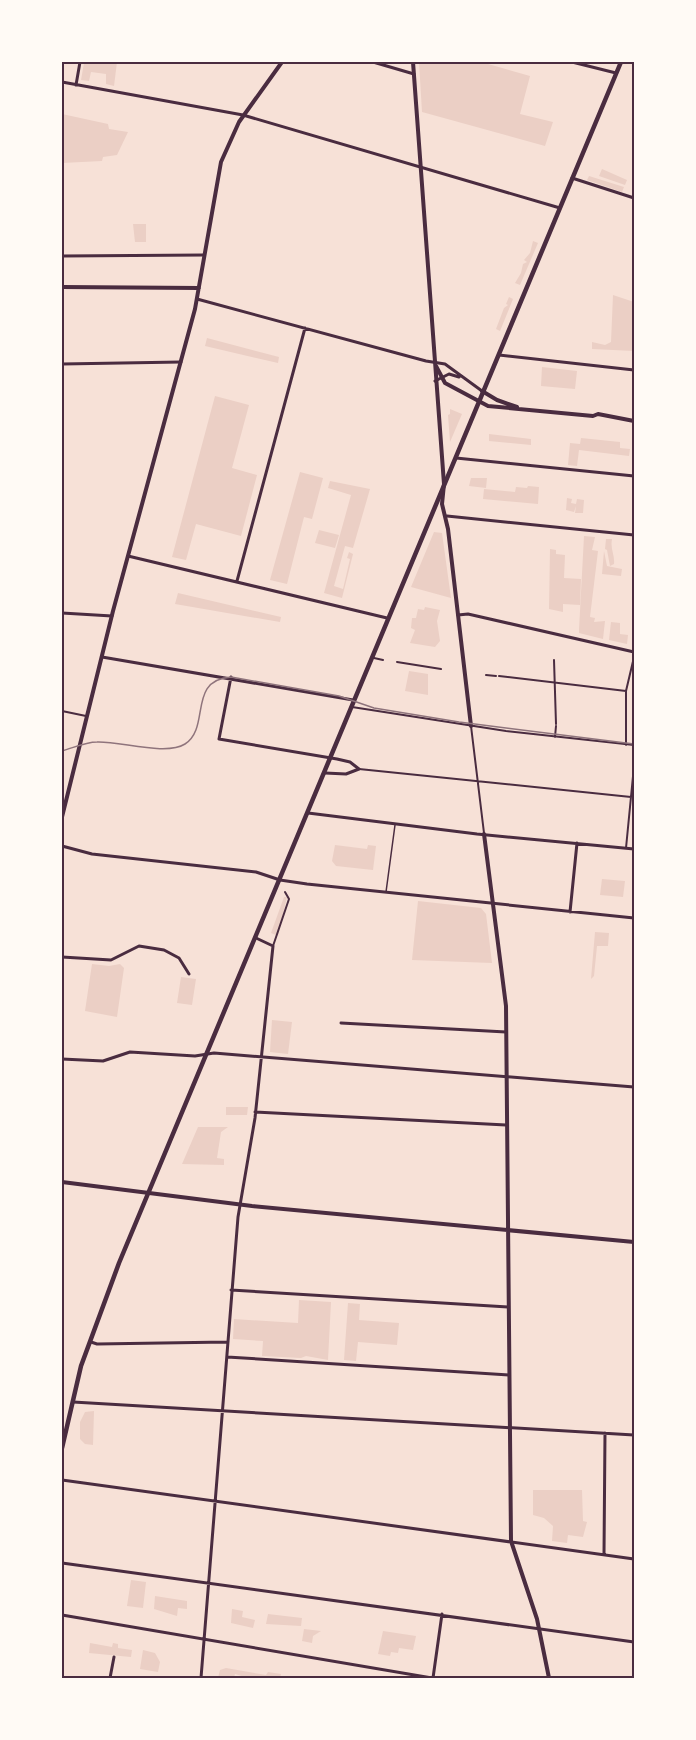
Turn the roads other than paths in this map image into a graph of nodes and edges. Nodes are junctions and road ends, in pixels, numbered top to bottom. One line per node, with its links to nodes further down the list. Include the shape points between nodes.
1 (80, 62): 10 (street)
2 (282, 62): 11 (street)
3 (373, 62): 8 (street)
4 (413, 62): 8 (street)
5 (572, 62): 7 (street)
6 (621, 62): 7 (main road)
7 (616, 73): 13 (main road)
8 (414, 74): 12 (street)
9 (62, 82): 10 (street)
10 (76, 85): 11 (street)
11 (243, 115): 12 (street); 16 (street, via 221,162)
12 (421, 166): 15 (street); 24 (street)
13 (572, 177): 14 (street); 15 (main road)
14 (634, 198)
15 (560, 208): 22 (main road)
16 (204, 255): 17 (street); 19 (street)
17 (62, 256)
18 (62, 287): 19 (street)
19 (199, 288): 20 (street)
20 (197, 298): 21 (street); 23 (street)
21 (305, 328): 24 (street); 40 (street)
22 (497, 354): 26 (street); 30 (main road)
23 (181, 362): 25 (street); 39 (street)
24 (434, 362): 27 (street); 28 (street, via 445,364); 29 (street)
25 (62, 364)
26 (634, 370)
27 (442, 378): 28 (street); 29 (street); 31 (street)
28 (461, 378): 30 (street)
29 (435, 381): 36 (street)
30 (482, 391): 31 (main road); 32 (street)
31 (477, 402): 32 (street); 34 (main road)
32 (517, 407): 33 (street)
33 (634, 421)
34 (454, 458): 35 (street); 36 (main road)
35 (634, 477)
36 (444, 484): 37 (street, via 442,504); 44 (main road)
37 (447, 516): 38 (street); 42 (street)
38 (634, 535)
39 (128, 556): 40 (street); 43 (street)
40 (237, 582): 44 (street)
41 (62, 613): 43 (street)
42 (458, 615): 45 (street, via 468,614); 61 (street)
43 (112, 616): 46 (street)
44 (387, 618): 47 (main road)
45 (634, 652)
46 (102, 657): 54 (street); 60 (street)
47 (371, 657): 49 (street); 57 (main road)
48 (634, 657): 56 (street)
49 (383, 660)
50 (554, 660): 55 (street)
51 (397, 662): 52 (street)
52 (441, 669)
53 (486, 675): 55 (street)
54 (231, 677): 57 (street); 65 (street, via 219,739)
55 (556, 684): 56 (street); 62 (street)
56 (626, 691): 63 (street)
57 (353, 700): 58 (main road)
58 (351, 706): 61 (street); 65 (main road)
59 (62, 711): 60 (street)
60 (86, 716): 72 (street)
61 (471, 726): 62 (street); 69 (street)
62 (555, 737): 63 (street)
63 (626, 744): 64 (street)
64 (634, 745)
65 (328, 758): 67 (street, via 350,762); 68 (main road)
66 (634, 766): 70 (street)
67 (359, 770): 68 (street, via 346,774); 69 (street)
68 (323, 772): 71 (main road)
69 (478, 782): 70 (street); 74 (street)
70 (631, 797): 77 (street)
71 (306, 813): 73 (street); 79 (main road)
72 (62, 817)
73 (395, 824): 74 (street); 81 (lane)
74 (484, 834): 75 (street); 82 (street)
75 (577, 843): 77 (street); 83 (street)
76 (62, 846): 79 (street, via 92,854 256,872)
77 (626, 848): 78 (street)
78 (634, 849)
79 (280, 880): 81 (street); 85 (main road)
80 (285, 892): 86 (street, via 290,899)
81 (386, 892): 82 (street)
82 (493, 904): 83 (street); 90 (street)
83 (570, 912): 84 (street)
84 (634, 918)
85 (256, 938): 86 (street); 91 (main road)
86 (273, 945): 92 (street)
87 (62, 957): 88 (street, via 111,960 139,946 179,957)
88 (189, 974)
89 (341, 1023): 90 (street)
90 (506, 1032): 94 (street)
91 (207, 1053): 92 (street); 93 (street, via 195,1056 130,1052 103,1061); 99 (main road)
92 (262, 1058): 94 (street); 96 (street)
93 (62, 1059)
94 (505, 1077): 95 (street); 97 (street)
95 (634, 1087)
96 (255, 1112): 97 (street); 100 (street)
97 (506, 1125): 101 (street)
98 (62, 1182): 99 (street)
99 (147, 1194): 100 (street); 105 (main road)
100 (241, 1204): 101 (street); 103 (street)
101 (508, 1230): 102 (street); 104 (street)
102 (634, 1242)
103 (231, 1290): 104 (street); 106 (street)
104 (507, 1307): 108 (street)
105 (89, 1341): 106 (street); 109 (main road)
106 (227, 1342): 107 (street)
107 (226, 1357): 108 (street); 110 (street)
108 (509, 1375): 111 (street)
109 (72, 1402): 110 (street); 114 (main road)
110 (222, 1411): 111 (street); 116 (street)
111 (509, 1428): 112 (street); 117 (street)
112 (605, 1433): 113 (street); 118 (street)
113 (634, 1435)
114 (62, 1448)
115 (62, 1480): 116 (street)
116 (215, 1502): 117 (street); 121 (street)
117 (511, 1541): 118 (street); 124 (street)
118 (604, 1554): 119 (street)
119 (634, 1559)
120 (62, 1563): 121 (street)
121 (208, 1583): 122 (street); 125 (street)
122 (442, 1614): 124 (street); 130 (street)
123 (62, 1615): 125 (street)
124 (539, 1628): 126 (street); 131 (street)
125 (204, 1639): 129 (street); 130 (street)
126 (634, 1642)
127 (114, 1657): 128 (street)
128 (110, 1678)
129 (201, 1678)
130 (432, 1678)
131 (549, 1678)

